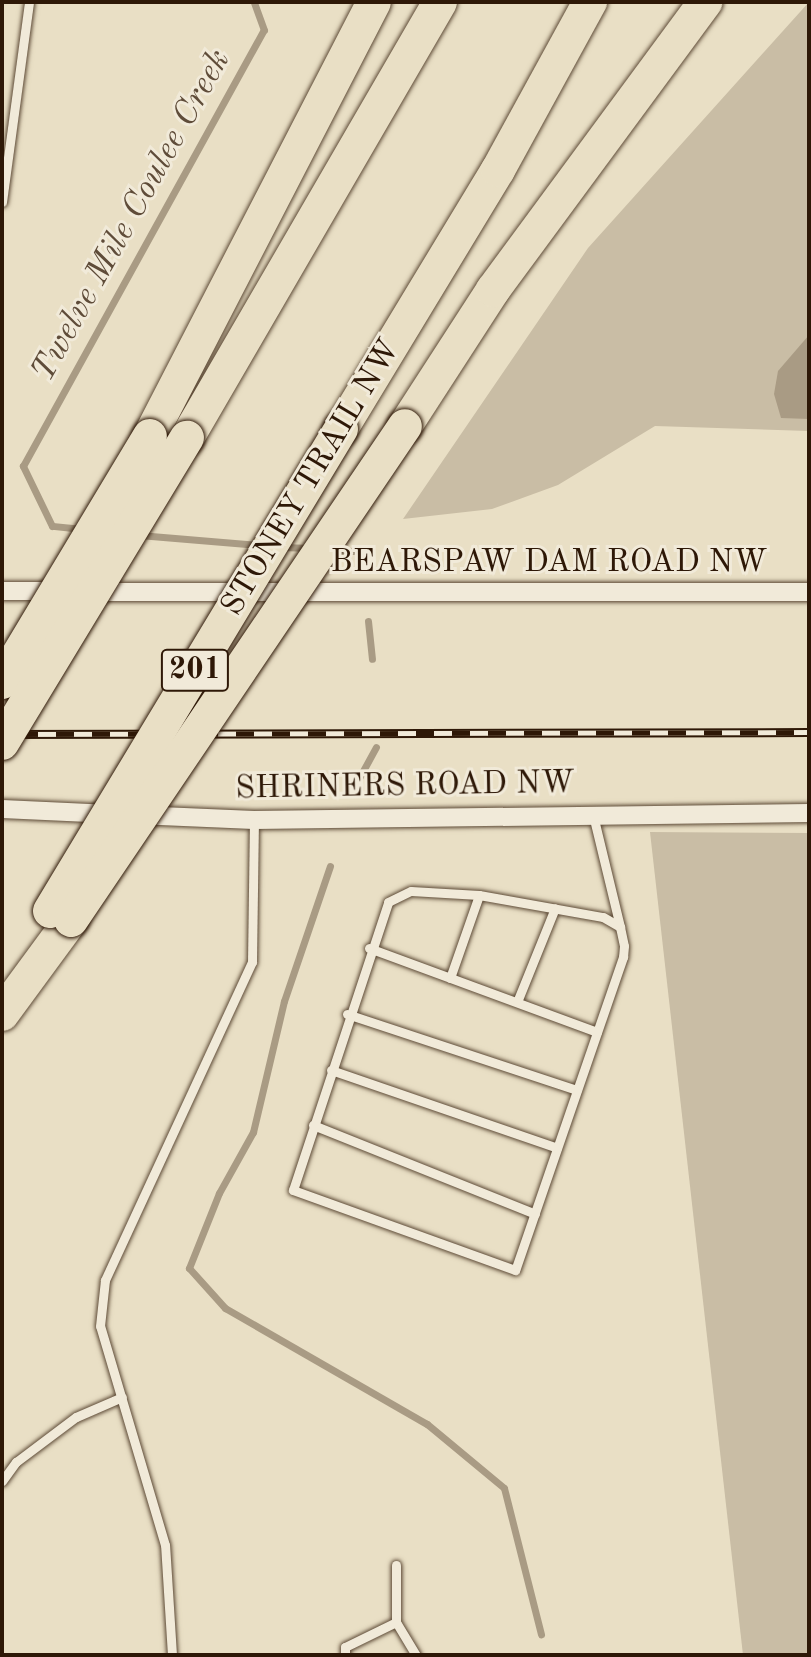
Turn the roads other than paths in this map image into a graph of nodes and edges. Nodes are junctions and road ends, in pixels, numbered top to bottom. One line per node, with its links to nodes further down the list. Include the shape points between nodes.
1 (29, 2): 6 (lane)
2 (374, 2): 9 (highway, bridge, via 150,436)
3 (440, 2): 10 (highway, bridge, via 187,438)
4 (590, 2): 17 (highway, STONEY TRAIL NW / 201, bridge, via 498,170 341,429)
5 (705, 2): 17 (highway, bridge, via 493,290 405,426)
6 (2, 202)
7 (2, 591): 8 (street, BEARSPAW DAM ROAD NW)
8 (809, 592)
9 (2, 682)
10 (2, 743)
11 (2, 809): 14 (street, SHRINERS ROAD NW)
12 (809, 813): 13 (street, SHRINERS ROAD NW)
13 (593, 815): 14 (street, SHRINERS ROAD NW); 18 (lane)
14 (254, 820): 31 (lane, via 252,962 105,1280 100,1326)
15 (479, 895): 16 (lane); 19 (lane, via 411,891 388,902); 20 (lane)
16 (555, 908): 18 (lane, via 603,917); 22 (lane)
17 (60, 916): 21 (highway, STONEY TRAIL NW / 201); 23 (highway)
18 (620, 927): 25 (lane, via 623,957)
19 (369, 948): 20 (lane); 24 (lane)
20 (450, 978): 22 (lane)
21 (2, 991)
22 (517, 1002): 25 (lane)
23 (2, 1014)
24 (347, 1014): 26 (lane); 27 (lane)
25 (597, 1032): 27 (lane)
26 (331, 1070): 28 (lane); 29 (lane)
27 (577, 1090): 29 (lane)
28 (313, 1125): 30 (lane); 30 (lane, via 293,1190 515,1270)
29 (557, 1148): 30 (lane)
30 (535, 1214)
31 (122, 1397): 32 (lane, via 76,1417 16,1462); 35 (lane, via 165,1545)
32 (2, 1481)
33 (396, 1565): 34 (lane)
34 (396, 1622): 36 (lane, via 345,1647); 37 (lane)
35 (172, 1655)
36 (345, 1655)
37 (416, 1655)

